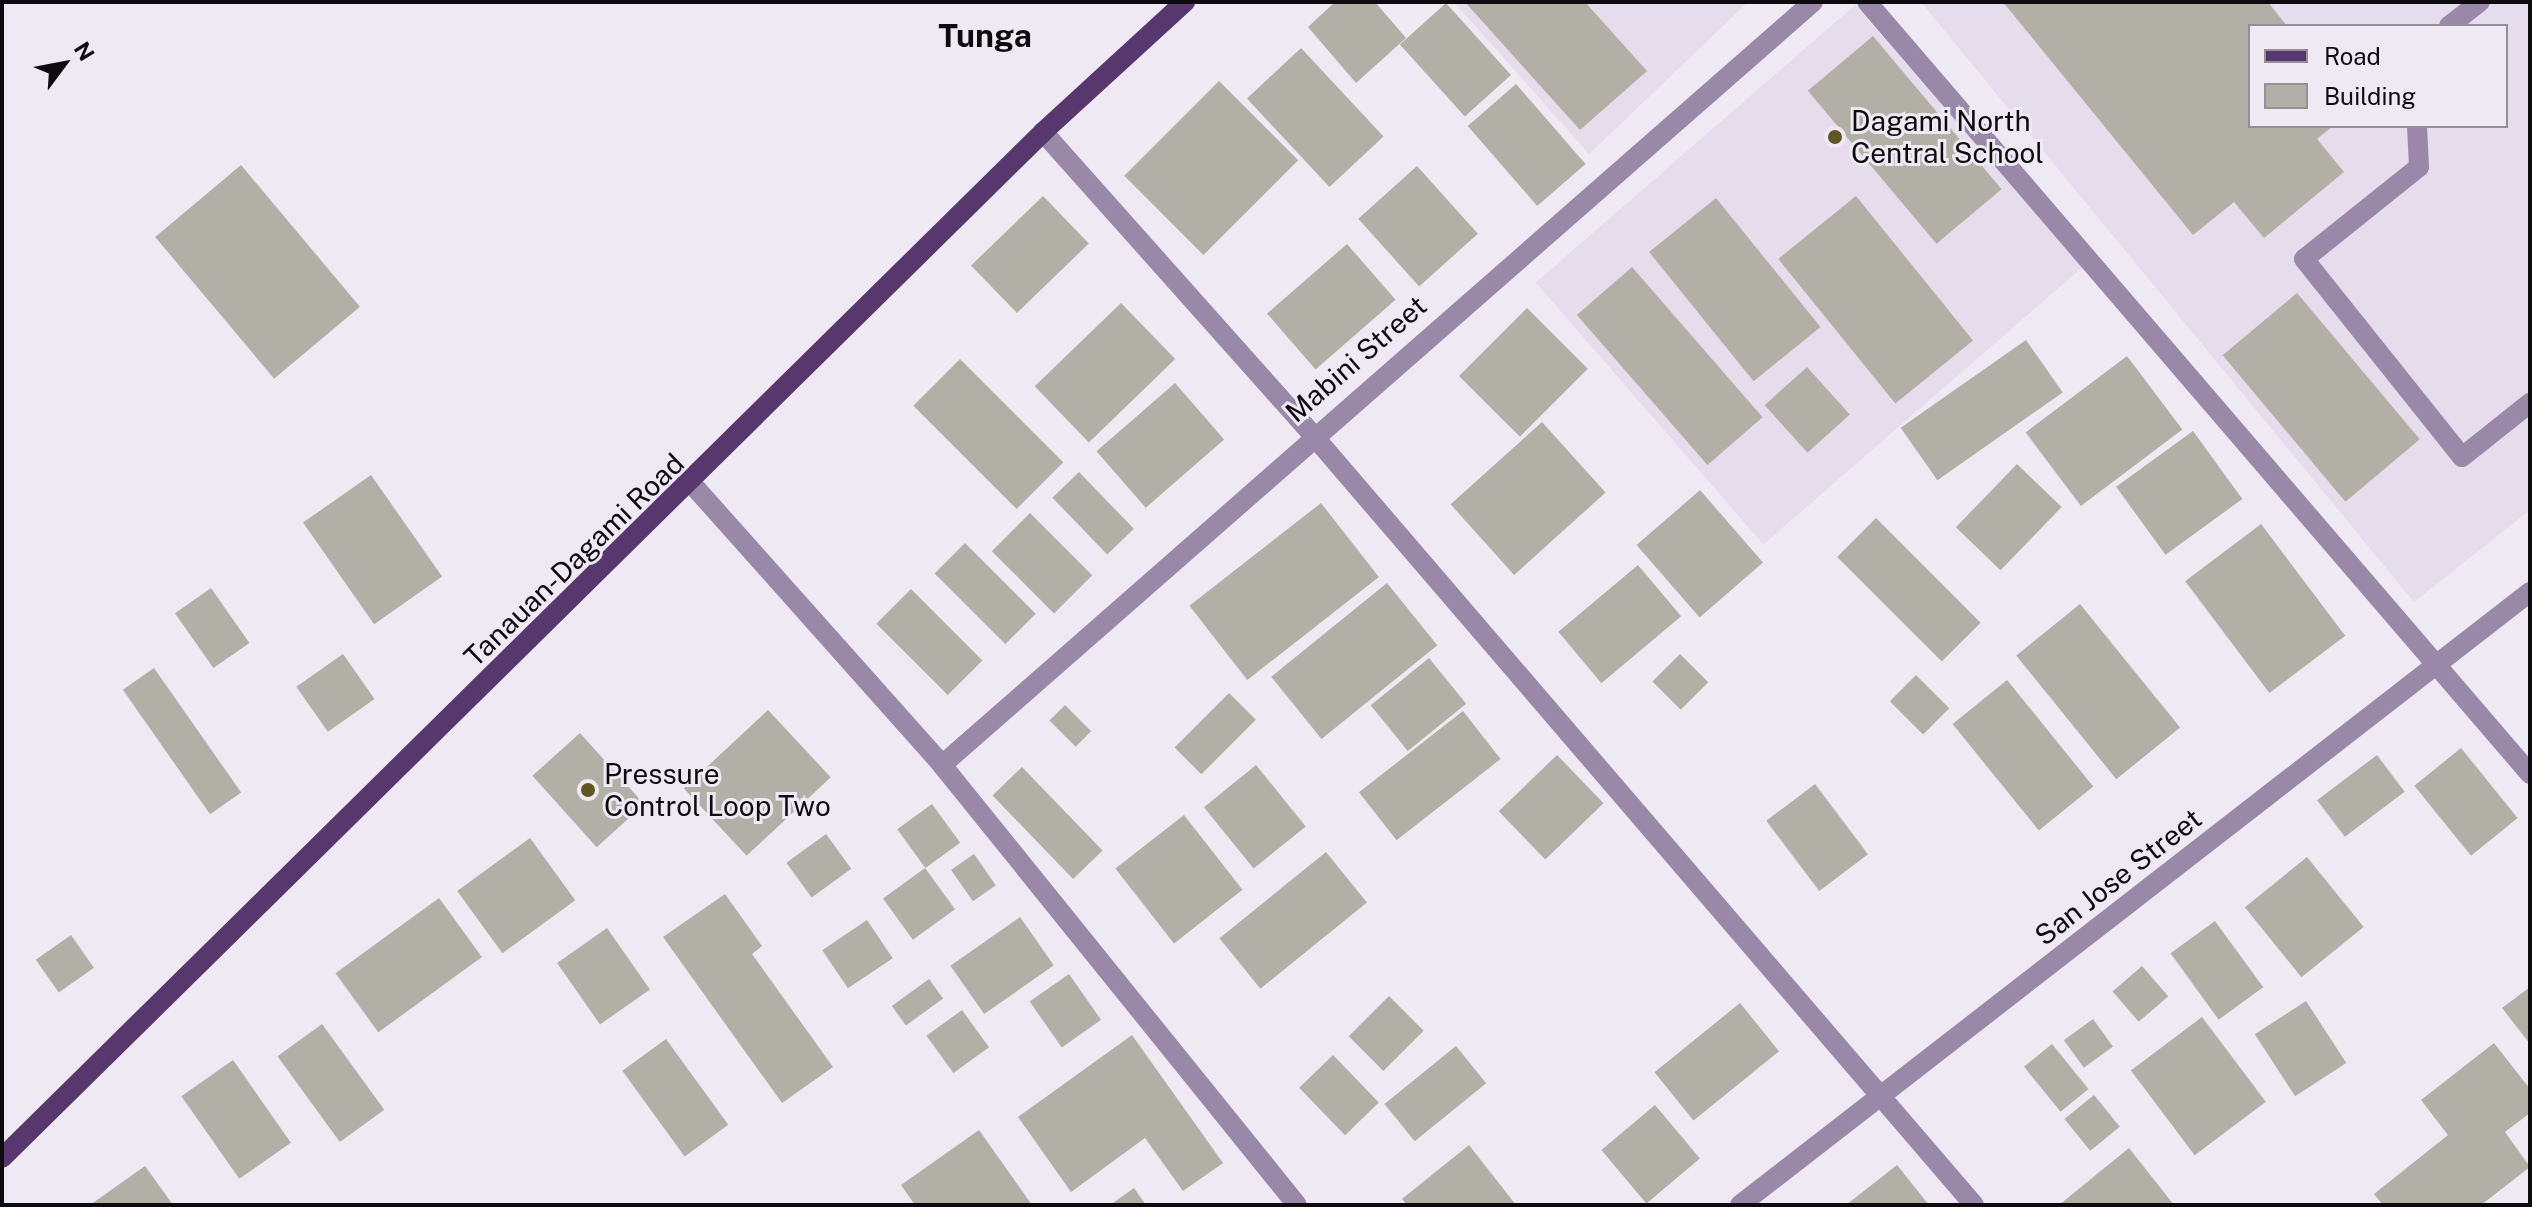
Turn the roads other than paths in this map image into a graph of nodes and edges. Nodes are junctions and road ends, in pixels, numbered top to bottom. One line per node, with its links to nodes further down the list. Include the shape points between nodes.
1 (1185, 2): 7 (main road, Tanauan-Dagami Road)
2 (1813, 2): 9 (street, Mabini Street)
3 (1867, 2): 12 (street)
4 (2480, 2): 5 (street)
5 (2452, 24)
6 (2417, 128): 8 (street, via 2419,167 2304,259 2462,457)
7 (1043, 132): 9 (street); 10 (main road, Tanauan-Dagami Road)
8 (2530, 403)
9 (1312, 434): 13 (street, Mabini Street); 15 (street)
10 (692, 484): 13 (street); 16 (main road, Tanauan-Dagami Road)
11 (2530, 592): 12 (street, San Jose Street)
12 (2437, 662): 14 (street); 15 (street, San Jose Street)
13 (942, 765): 17 (street)
14 (2530, 774)
15 (1885, 1097): 18 (street, San Jose Street); 19 (street)
16 (2, 1158)
17 (1297, 1205)
18 (1740, 1205)
19 (1974, 1205)

